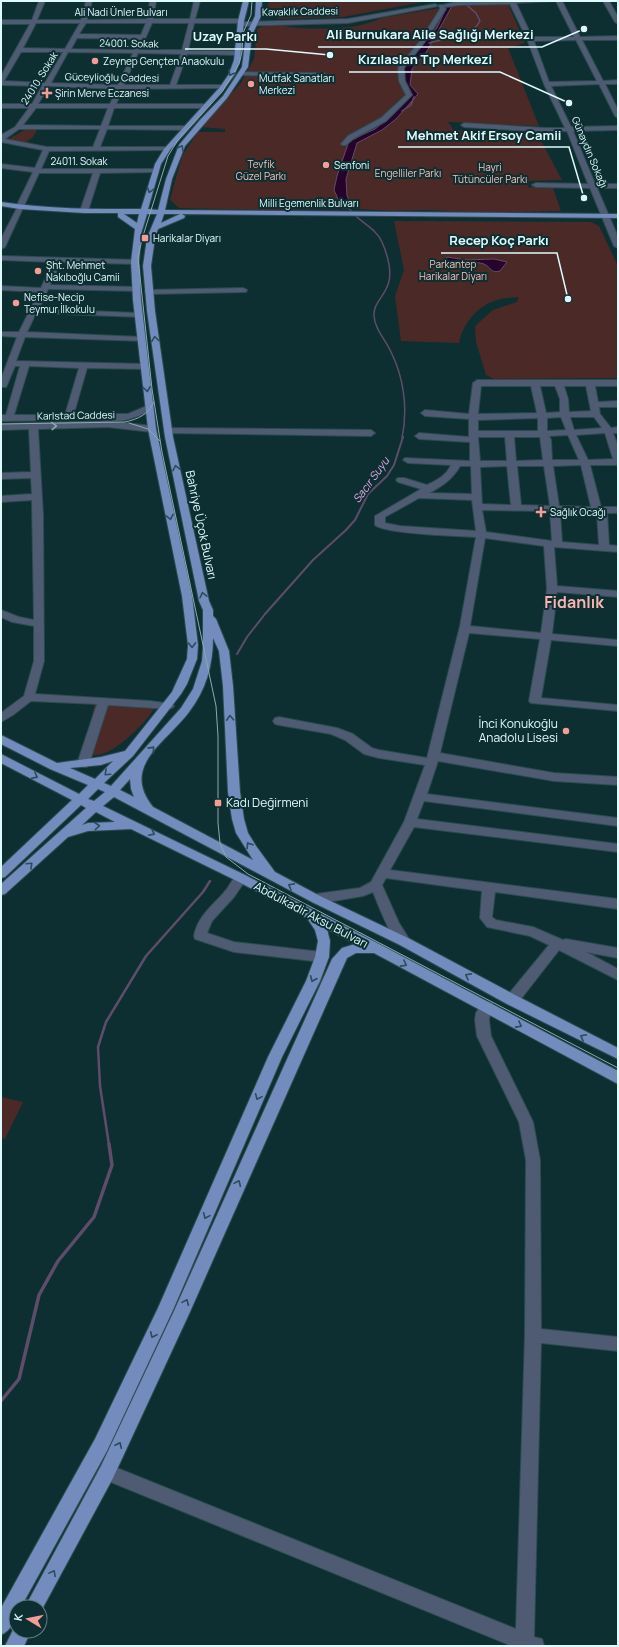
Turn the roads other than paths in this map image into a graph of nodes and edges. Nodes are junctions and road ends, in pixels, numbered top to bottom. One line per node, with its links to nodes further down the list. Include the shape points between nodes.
1 (42, 1): 16 (street)
2 (89, 1): 13 (street, 24010. Sokak)
3 (153, 1): 14 (street)
4 (197, 1): 17 (street)
5 (246, 1): 18 (main road)
6 (259, 1): 19 (main road, Bahriye Üçok Bulvarı)
7 (451, 1): 12 (street, Kavaklık Caddesi)
8 (512, 1): 9 (street, Kavaklık Caddesi); 12 (street, Kavaklık Caddesi); 26 (street, Günaydın Sokağı)
9 (554, 1)
10 (559, 1): 24 (street)
11 (606, 1): 21 (street)
12 (438, 4): 20 (street, Kavaklık Caddesi, via 348,21); 55 (street, via 443,9 422,42 401,68 402,81 409,95 392,113 366,131 346,140)
13 (84, 21): 14 (street, Ali Nadi Ünler Bulvarı); 16 (street, Ali Nadi Ünler Bulvarı); 22 (street, 24010. Sokak)
14 (150, 21): 17 (street, Ali Nadi Ünler Bulvarı); 23 (street)
15 (1, 22): 16 (street, Ali Nadi Ünler Bulvarı)
16 (35, 22): 27 (street)
17 (193, 22): 18 (street, Ali Nadi Ünler Bulvarı); 30 (street)
18 (241, 22): 19 (street, Ali Nadi Ünler Bulvarı); 31 (main road)
19 (255, 22): 20 (street); 20 (street); 33 (main road, Bahriye Üçok Bulvarı)
20 (266, 22)
21 (618, 22)
22 (76, 36): 23 (street); 28 (street, 24010. Sokak)
23 (143, 37): 29 (street)
24 (579, 38): 25 (street); 26 (street); 36 (street)
25 (618, 38)
26 (530, 39): 38 (street, Günaydın Sokağı)
27 (20, 50): 28 (street, 24001. Sokak); 32 (street)
28 (67, 52): 29 (street, 24001. Sokak); 39 (street, 24010. Sokak)
29 (135, 52): 30 (street, 24001. Sokak); 40 (street)
30 (184, 53): 31 (street, 24001. Sokak); 41 (street)
31 (238, 53): 42 (main road, one-way to 42, via 232,74)
32 (4, 70): 35 (street)
33 (241, 74): 34 (street); 71 (main road, Bahriye Üçok Bulvarı, one-way to 33, via 169,179 182,145 225,97)
34 (324, 75)
35 (1, 82): 39 (street, Güceylioğlu Caddesi)
36 (601, 82): 37 (street); 38 (street); 47 (street)
37 (618, 82)
38 (547, 84): 53 (street, Günaydın Sokağı)
39 (47, 85): 40 (street, Güceylioğlu Caddesi); 44 (street, 24010. Sokak)
40 (121, 87): 41 (street, Güceylioğlu Caddesi); 45 (street)
41 (172, 87): 42 (street, Güceylioğlu Caddesi)
42 (222, 87): 46 (main road)
43 (1, 106): 44 (street)
44 (34, 106): 45 (street); 49 (street, 24010. Sokak)
45 (112, 106): 46 (street); 50 (street)
46 (205, 106): 51 (main road)
47 (618, 116)
48 (464, 125): 53 (street, via 540,130)
49 (18, 127): 50 (street); 54 (street, 24010. Sokak)
50 (103, 127): 51 (street); 56 (street)
51 (186, 128): 57 (main road)
52 (618, 128): 53 (street)
53 (569, 129): 64 (street, Günaydın Sokağı)
54 (1, 139): 58 (street)
55 (344, 144)
56 (96, 149): 57 (street); 58 (street)
57 (167, 149): 62 (main road)
58 (46, 150): 60 (street)
59 (1, 166): 60 (street, 24011. Sokak)
60 (38, 171): 61 (street, 24011. Sokak); 68 (street)
61 (97, 171): 62 (street, 24011. Sokak); 70 (street)
62 (156, 171): 69 (main road, one-way to 69)
63 (536, 185): 64 (street)
64 (593, 186): 65 (street); 76 (street, Günaydın Sokağı)
65 (618, 186)
66 (1, 204): 68 (main road, Milli Egemenlik Bulvarı)
67 (1, 207): 68 (main road, Milli Egemenlik Bulvarı)
68 (20, 209): 70 (main road, Milli Egemenlik Bulvarı); 72 (main road, Milli Egemenlik Bulvarı, via 79,215); 80 (street)
69 (144, 210): 71 (main road, Milli Egemenlik Bulvarı); 72 (main road, Milli Egemenlik Bulvarı); 72 (main road, via 136,209); 78 (main road)
70 (84, 211): 72 (main road, Milli Egemenlik Bulvarı)
71 (161, 212): 73 (main road, Milli Egemenlik Bulvarı); 79 (main road, Bahriye Üçok Bulvarı)
72 (122, 213): 78 (main road)
73 (179, 215): 74 (main road, Milli Egemenlik Bulvarı, via 339,213); 74 (main road, Milli Egemenlik Bulvarı, via 353,218); 79 (main road)
74 (366, 216): 76 (main road, Milli Egemenlik Bulvarı)
75 (618, 216): 76 (main road, Milli Egemenlik Bulvarı)
76 (606, 218): 77 (main road, Milli Egemenlik Bulvarı); 81 (street, Günaydın Sokağı)
77 (618, 220)
78 (139, 228): 85 (main road)
79 (155, 228): 90 (main road, Bahriye Üçok Bulvarı, via 147,266)
80 (5, 232): 82 (street)
81 (618, 246)
82 (1, 247)
83 (1, 258): 84 (street)
84 (58, 260): 85 (street); 87 (street)
85 (135, 262): 88 (main road)
86 (1, 288): 87 (street)
87 (44, 289): 88 (street); 91 (street)
88 (136, 289): 92 (main road)
89 (244, 290): 90 (street)
90 (149, 292): 120 (main road, Bahriye Üçok Bulvarı, one-way to 90)
91 (34, 311): 92 (street); 94 (street)
92 (138, 315): 95 (main road)
93 (1, 334): 94 (street)
94 (22, 335): 95 (street); 96 (street)
95 (141, 339): 99 (main road)
96 (11, 363): 97 (street); 104 (street)
97 (25, 364): 98 (street); 105 (street)
98 (84, 365): 99 (street); 113 (street)
99 (144, 367): 107 (main road, one-way to 107)
100 (618, 383): 103 (street)
101 (535, 384): 102 (street); 110 (street); 112 (street, via 477,383)
102 (559, 384): 103 (street); 111 (street, via 564,399)
103 (590, 384): 108 (street)
104 (2, 385): 105 (street)
105 (18, 386): 114 (street)
106 (618, 404): 108 (street)
107 (149, 408): 113 (street, Karlstad Caddesi, via 129,417); 117 (main road)
108 (596, 410): 111 (street); 118 (street)
109 (425, 413): 112 (street)
110 (542, 415): 111 (street); 112 (street); 124 (street)
111 (565, 415): 122 (street)
112 (473, 417): 126 (street)
113 (69, 418): 114 (street, Karlstad Caddesi)
114 (5, 419)
115 (33, 427): 116 (street, Karlstad Caddesi); 117 (street, Karlstad Caddesi, one-way to 117, via 108,424); 135 (street)
116 (1, 428)
117 (152, 429): 160 (main road, one-way to 160, via 186,596 193,645 192,659 182,684)
118 (608, 430): 119 (street); 122 (street); 128 (street)
119 (618, 430)
120 (168, 431): 121 (street); 152 (main road, Bahriye Üçok Bulvarı, one-way to 120)
121 (370, 433)
122 (570, 433): 124 (street); 129 (street)
123 (510, 434): 124 (street); 126 (street); 132 (street)
124 (543, 434): 133 (street)
125 (419, 436): 126 (street)
126 (474, 437): 131 (street)
127 (408, 460): 130 (street)
128 (618, 461): 129 (street)
129 (585, 462): 133 (street); 144 (street)
130 (456, 464): 131 (street); 137 (street, via 444,480)
131 (476, 464): 132 (street); 141 (street)
132 (512, 464): 133 (street); 142 (street)
133 (549, 464): 143 (street)
134 (1, 476): 135 (street)
135 (35, 476): 139 (street)
136 (401, 480): 137 (street)
137 (429, 490): 138 (street)
138 (419, 495): 141 (street); 146 (street, via 380,516 380,524 400,529)
139 (37, 496): 140 (street); 154 (street)
140 (1, 499)
141 (476, 502): 142 (street); 146 (street)
142 (516, 507): 143 (street)
143 (555, 508): 144 (street); 147 (street)
144 (599, 510): 145 (street); 148 (street)
145 (618, 510)
146 (481, 534): 147 (street); 155 (street)
147 (553, 544): 148 (street); 150 (street)
148 (604, 548): 149 (street)
149 (618, 549)
150 (552, 589): 151 (street); 156 (street)
151 (618, 594)
152 (208, 610): 168 (main road, Bahriye Üçok Bulvarı, one-way to 152, via 185,710 198,689 208,654); 185 (main road, one-way to 152, via 251,849 238,819 224,651)
153 (1, 613): 154 (street, via 16,620)
154 (39, 624): 158 (street, via 39,662)
155 (464, 629): 156 (street); 167 (street)
156 (546, 636): 157 (street); 161 (street, via 535,701)
157 (618, 643)
158 (28, 698): 159 (street); 162 (street)
159 (103, 702): 160 (street); 169 (street)
160 (168, 706): 165 (main road)
161 (618, 708)
162 (1, 718)
163 (279, 721): 167 (street, via 333,731 349,737 368,751 379,754)
164 (1, 738): 170 (main road, Abdulkadir Aksu Bulvarı)
165 (129, 753): 169 (main road); 172 (main road, one-way to 172)
166 (1, 758): 175 (main road, Abdulkadir Aksu Bulvarı, one-way to 175)
167 (432, 759): 171 (street, via 554,777); 174 (street)
168 (139, 763): 173 (main road, Bahriye Üçok Bulvarı); 177 (main road, via 135,785 143,802)
169 (83, 764): 170 (main road)
170 (54, 766): 172 (main road, Abdulkadir Aksu Bulvarı)
171 (618, 781)
172 (96, 784): 173 (main road, Abdulkadir Aksu Bulvarı); 175 (main road)
173 (113, 791): 176 (main road, Bahriye Üçok Bulvarı); 177 (main road, Abdulkadir Aksu Bulvarı)
174 (420, 797): 178 (street); 179 (street)
175 (79, 799): 176 (main road, Abdulkadir Aksu Bulvarı); 184 (main road)
176 (96, 807): 180 (main road, Abdulkadir Aksu Bulvarı); 181 (main road, Bahriye Üçok Bulvarı)
177 (153, 814): 185 (main road, Abdulkadir Aksu Bulvarı)
178 (410, 822): 182 (street); 183 (street)
179 (618, 822)
180 (136, 825): 181 (main road, one-way to 180, via 88,827); 186 (main road, Abdulkadir Aksu Bulvarı, one-way to 186)
181 (60, 837): 189 (main road, Bahriye Üçok Bulvarı, one-way to 181)
182 (618, 848)
183 (382, 873): 187 (street); 188 (street)
184 (1, 874)
185 (272, 876): 190 (main road, Abdulkadir Aksu Bulvarı, one-way to 185)
186 (241, 878): 192 (main road, Abdulkadir Aksu Bulvarı); 196 (street, via 201,927 200,936 234,947)
187 (376, 885): 190 (street, via 363,892); 193 (street, via 393,924)
188 (489, 888): 191 (street); 194 (street, via 486,918 492,924 533,932)
189 (1, 891)
190 (316, 899): 193 (main road, Abdulkadir Aksu Bulvarı)
191 (618, 904)
192 (313, 917): 195 (main road, Abdulkadir Aksu Bulvarı); 196 (main road, via 321,930 324,941)
193 (405, 942): 200 (main road, Abdulkadir Aksu Bulvarı, one-way to 193)
194 (557, 943): 198 (street); 199 (street); 200 (street)
195 (378, 949): 197 (main road, via 353,948); 201 (main road, Abdulkadir Aksu Bulvarı, one-way to 201)
196 (323, 953): 197 (main road, via 334,948); 208 (main road, one-way to 208, via 313,981 275,1058 165,1310 101,1445)
197 (343, 953): 206 (main road, one-way to 197)
198 (618, 953)
199 (618, 975)
200 (512, 1000): 202 (main road, Abdulkadir Aksu Bulvarı, one-way to 200)
201 (487, 1007): 203 (main road, Abdulkadir Aksu Bulvarı, one-way to 203); 204 (street, via 482,1020 484,1036 519,1104 526,1122 533,1160)
202 (618, 1054)
203 (618, 1078)
204 (533, 1335): 205 (street); 209 (street)
205 (618, 1344)
206 (107, 1472): 207 (main road, one-way to 206); 209 (street)
207 (38, 1599)
208 (1, 1626)
209 (528, 1645)

